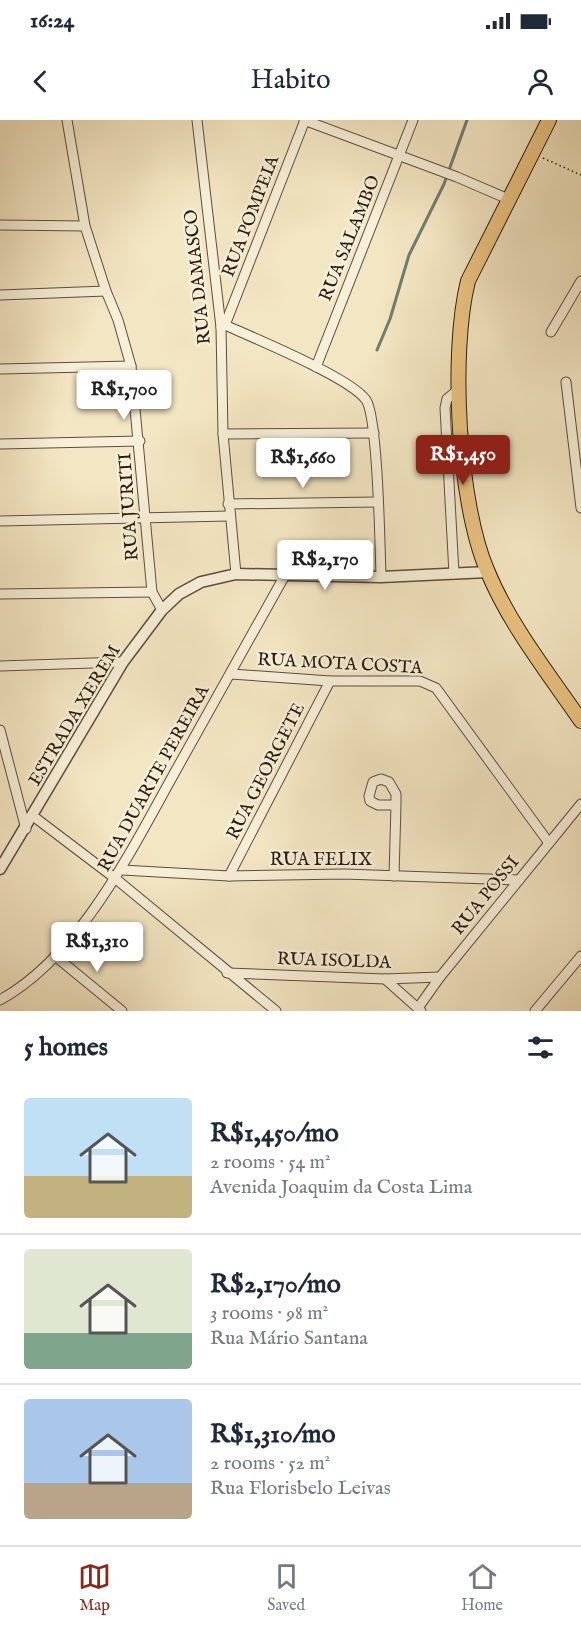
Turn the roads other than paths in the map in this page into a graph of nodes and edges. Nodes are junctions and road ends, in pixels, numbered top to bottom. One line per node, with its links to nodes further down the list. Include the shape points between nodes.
1 (67, 120): 9 (street)
2 (197, 120): 14 (street, RUA DAMASCO)
3 (305, 120): 6 (street); 14 (street, RUA POMPEIA)
4 (413, 120): 6 (street, RUA SALAMBO)
5 (549, 120): 7 (main road)
6 (399, 157): 7 (street); 17 (street, RUA SALAMBO)
7 (507, 199): 20 (main road, via 468,281 463,301)
8 (0, 225): 9 (street)
9 (85, 226): 11 (street, RUA JURITI)
10 (581, 281): 13 (street)
11 (106, 291): 12 (street); 16 (street, RUA JURITI)
12 (0, 295)
13 (577, 297): 15 (street)
14 (223, 326): 17 (street); 22 (street, RUA DAMASCO)
15 (551, 332)
16 (131, 366): 18 (street); 23 (street, RUA JURITI)
17 (316, 367): 21 (street, via 364,397 371,410)
18 (0, 369)
19 (566, 382): 25 (street)
20 (459, 389): 32 (main road, via 467,494 477,546); 34 (street, via 447,399 445,408)
21 (374, 433): 22 (street); 26 (street)
22 (223, 434): 27 (street, RUA DAMASCO)
23 (140, 441): 24 (street); 30 (street, RUA JURITI)
24 (0, 444)
25 (577, 447): 28 (street)
26 (377, 502): 27 (street); 36 (street)
27 (228, 504): 29 (street, RUA DAMASCO)
28 (581, 508)
29 (229, 516): 30 (street); 33 (street, RUA DAMASCO)
30 (144, 519): 31 (street); 37 (street, RUA JURITI)
31 (0, 521)
32 (488, 572): 34 (street, ESTRADA XEREM); 44 (main road, via 513,619)
33 (236, 574): 35 (street, ESTRADA XEREM); 39 (street, ESTRADA XEREM, via 190,587)
34 (454, 574): 36 (street, ESTRADA XEREM)
35 (284, 577): 36 (street, ESTRADA XEREM); 42 (street, RUA DUARTE PEREIRA)
36 (381, 577)
37 (152, 591): 38 (street); 39 (street, RUA JURITI)
38 (1, 592)
39 (162, 610): 40 (street, ESTRADA XEREM)
40 (123, 662): 41 (street); 48 (street, ESTRADA XEREM)
41 (0, 666)
42 (231, 674): 43 (street, RUA MOTA COSTA); 52 (street, RUA DUARTE PEREIRA)
43 (330, 681): 50 (street, RUA MOTA COSTA, via 420,681 436,688); 53 (street, RUA GEORGETE)
44 (581, 721)
45 (0, 730): 49 (street)
46 (581, 804): 50 (street, RUA POSSI)
47 (396, 805): 54 (street)
48 (33, 816): 49 (street, ESTRADA XEREM); 55 (street)
49 (26, 829): 51 (street, ESTRADA XEREM)
50 (549, 843): 56 (street, RUA POSSI)
51 (0, 869)
52 (122, 870): 53 (street, RUA FELIX); 55 (street, RUA DUARTE PEREIRA)
53 (229, 876): 54 (street, RUA FELIX)
54 (394, 876): 56 (street, RUA FELIX)
55 (116, 879): 57 (street, RUA DUARTE PEREIRA); 59 (street)
56 (519, 880): 60 (street, RUA POSSI)
57 (55, 956): 62 (street, RUA DUARTE PEREIRA, via 35,976); 64 (street)
58 (581, 956): 66 (street)
59 (227, 973): 61 (street, RUA ISOLDA); 65 (street)
60 (440, 977): 61 (street, RUA ISOLDA); 63 (street, RUA POSSI)
61 (385, 979): 63 (street)
62 (0, 1000)
63 (420, 1010)
64 (122, 1011)
65 (276, 1011)
66 (535, 1011)

